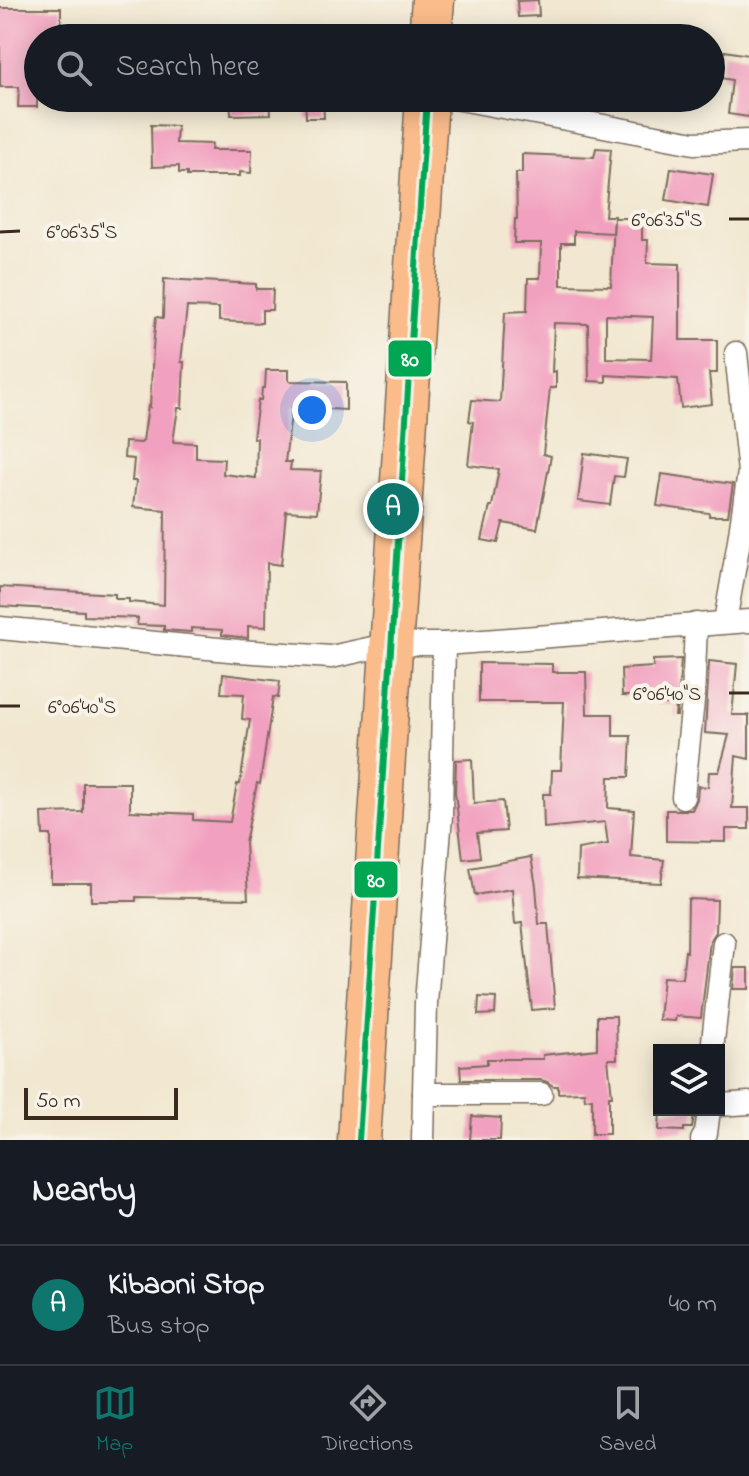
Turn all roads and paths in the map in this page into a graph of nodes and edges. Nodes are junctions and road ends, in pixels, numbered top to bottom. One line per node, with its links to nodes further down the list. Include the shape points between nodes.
1 (433, 0): 2 (highway)
2 (431, 24)
3 (426, 112): 11 (highway)
4 (529, 112): 5 (street, via 694,143)
5 (749, 141)
6 (736, 353): 8 (street, via 749,472)
7 (749, 621): 8 (street)
8 (725, 622): 9 (street)
9 (696, 624): 12 (street); 13 (street)
10 (0, 628): 11 (street, via 331,657)
11 (391, 644): 12 (street); 21 (highway)
12 (444, 644): 16 (street, via 441,816)
13 (683, 797)
14 (724, 943): 15 (street)
15 (713, 1044)
16 (424, 1094): 17 (street); 22 (street)
17 (541, 1094)
18 (749, 1103): 19 (street)
19 (725, 1105)
20 (708, 1116): 23 (street)
21 (359, 1140)
22 (423, 1140)
23 (702, 1140)

